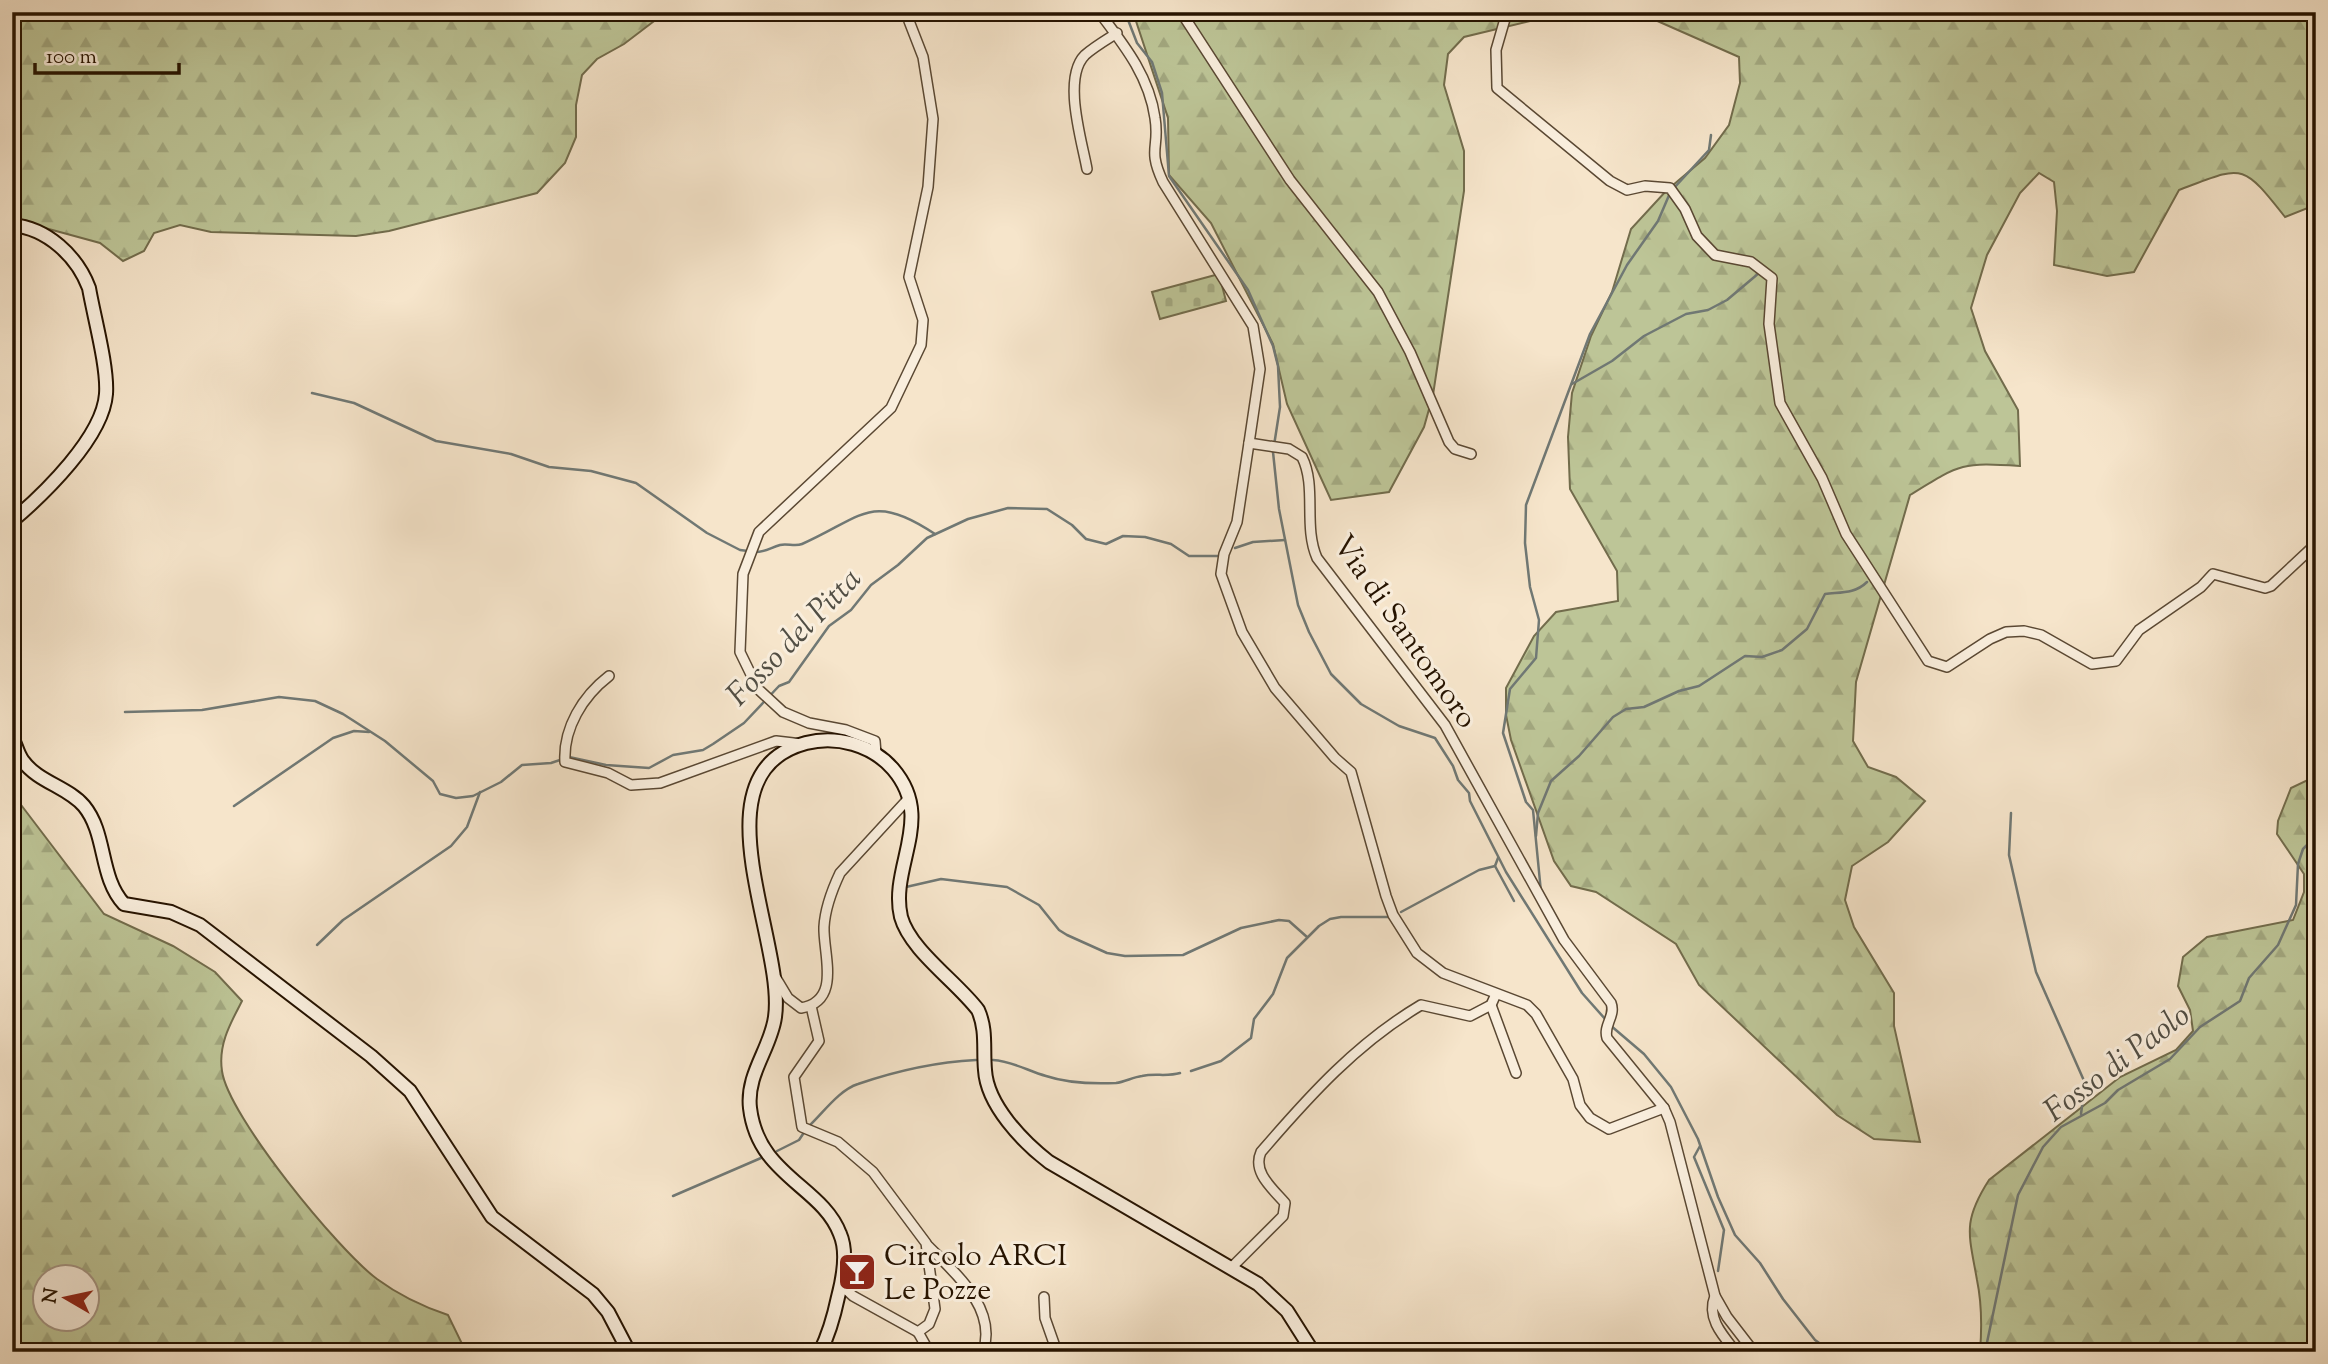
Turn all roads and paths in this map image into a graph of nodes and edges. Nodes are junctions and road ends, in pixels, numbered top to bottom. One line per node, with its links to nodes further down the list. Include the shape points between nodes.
1 (910, 12): 15 (street, via 933,119 928,187 909,277 923,320 921,345 891,408 759,532 743,574 740,652 758,689 783,712 875,741)
2 (1099, 12): 5 (street)
3 (1181, 12): 9 (street, via 1290,180 1378,292 1449,442)
4 (1507, 12): 11 (street, via 1496,50 1497,88 1610,181 1627,190 1670,188 1697,236 1715,256 1751,262 1772,278 1769,324 1780,403 1822,478 1846,534 1928,660 1947,667 1990,639 2024,631 2041,635 2092,664 2116,661 2139,630 2213,574 2265,587)
5 (1117, 33): 6 (street, via 1084,56 1075,72 1073,89); 8 (street, via 1143,75 1154,110 1157,170 1254,326 1260,362)
6 (1087, 169)
7 (12, 225): 10 (main road, via 46,235 83,273 106,391 98,421 72,459 47,490)
8 (1249, 443): 18 (street, via 1237,522 1221,574 1242,632 1275,688 1351,772 1386,896 1417,953 1443,973); 22 (street, Via di Santomoro, via 1300,454 1306,465 1311,540 1317,558 1445,725 1561,933 1611,1003 1606,1029 1610,1044)
9 (1472, 454)
10 (12, 521)
11 (2316, 544)
12 (609, 676): 14 (street, via 581,702 564,748 565,762 593,768 631,785 660,783 776,741)
13 (12, 737): 29 (main road, via 31,770 83,805 97,832 111,886 124,905 172,912 200,925 392,1074 422,1107 492,1217 593,1294)
14 (802, 744): 15 (main road, via 852,743); 17 (main road, via 786,752 765,773 748,820)
15 (876, 754): 16 (main road, via 893,768)
16 (909, 798): 20 (street, via 840,873 824,924 829,979); 24 (main road, via 912,832 901,888 901,917 914,941 978,1010 984,1022 987,1085 1006,1117 1049,1163)
17 (774, 974): 20 (street, via 795,1006); 25 (main road, via 775,1017 751,1086 750,1107 762,1143 776,1166 823,1208 841,1235)
18 (1496, 993): 19 (street); 22 (street, via 1527,1005 1536,1014 1573,1079 1580,1105 1598,1124 1609,1129)
19 (1491, 1005): 21 (street); 24 (street, via 1470,1016 1421,1005 1385,1026 1336,1067 1261,1152 1259,1171 1285,1203 1283,1216)
20 (811, 1006): 23 (street, via 819,1041 797,1070 793,1084 805,1129 838,1142 873,1172)
21 (1516, 1073)
22 (1664, 1108): 26 (street, Via di Santomoro)
23 (926, 1243): 28 (street, via 935,1309 929,1324); 32 (street, via 970,1289 984,1322)
24 (1232, 1267): 34 (main road, via 1287,1311)
25 (841, 1285): 28 (street); 30 (main road)
26 (1715, 1296): 35 (street, Via di Santomoro, via 1713,1318); 36 (street, Via di Santomoro)
27 (1044, 1297): 33 (street, via 1045,1318)
28 (918, 1332): 31 (street, via 927,1348)
29 (629, 1352)
30 (820, 1352)
31 (943, 1352)
32 (983, 1352)
33 (1057, 1352)
34 (1313, 1352)
35 (1737, 1352)
36 (1754, 1352)

